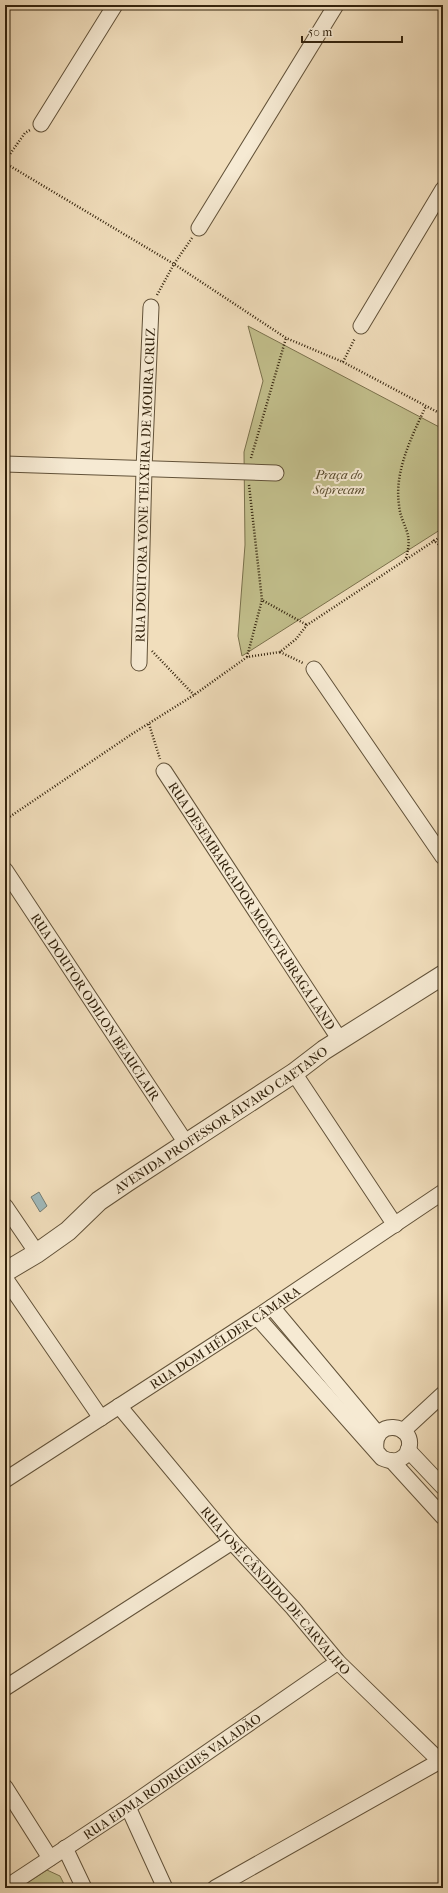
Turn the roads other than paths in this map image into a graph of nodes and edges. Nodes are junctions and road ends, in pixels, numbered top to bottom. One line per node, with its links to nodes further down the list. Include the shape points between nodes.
1 (115, 5): 3 (street)
2 (336, 5): 5 (street)
3 (41, 124)
4 (443, 189): 7 (street)
5 (199, 228)
6 (151, 307): 9 (street, RUA DOUTORA YONE TEIXEIRA DE MOURA CRUZ)
7 (361, 326)
8 (5, 464): 9 (street)
9 (144, 469): 10 (street); 11 (street, RUA DOUTORA YONE TEIXEIRA DE MOURA CRUZ)
10 (276, 473)
11 (139, 663)
12 (314, 669): 14 (street)
13 (164, 771): 17 (street, RUA DESEMBARGADOR MOACYR BRAGA LAND)
14 (443, 857)
15 (5, 870): 19 (street, RUA DOUTOR ODILON BEAUCLAIR)
16 (443, 975): 17 (street, AVENIDA PROFESSOR ÁLVARO CAETANO)
17 (340, 1040): 18 (street, AVENIDA PROFESSOR ÁLVARO CAETANO)
18 (294, 1073): 19 (street, AVENIDA PROFESSOR ÁLVARO CAETANO); 22 (street)
19 (186, 1143): 23 (street, AVENIDA PROFESSOR ÁLVARO CAETANO, via 99,1201 68,1231)
20 (443, 1192): 22 (street, RUA DOM HÉLDER CÂMARA)
21 (5, 1206): 23 (street)
22 (395, 1224): 26 (street, RUA DOM HÉLDER CÂMARA)
23 (36, 1253): 24 (street, AVENIDA PROFESSOR ÁLVARO CAETANO)
24 (5, 1272)
25 (5, 1278): 30 (street)
26 (272, 1307): 27 (street, RUA DOM HÉLDER CÂMARA); 32 (street)
27 (257, 1317): 29 (street, RUA DOM HÉLDER CÂMARA); 33 (street)
28 (443, 1394): 31 (street)
29 (119, 1406): 30 (street, RUA DOM HÉLDER CÂMARA); 39 (street, RUA JOSÉ CÂNDIDO DE CARVALHO)
30 (101, 1418): 36 (street, RUA DOM HÉLDER CÂMARA)
31 (403, 1431): 32 (street, via 393,1427); 34 (street, via 409,1440)
32 (378, 1434): 33 (street)
33 (376, 1449): 35 (street, via 382,1458)
34 (408, 1450): 35 (street, via 402,1459); 37 (street)
35 (392, 1461): 38 (street)
36 (5, 1480)
37 (443, 1487)
38 (443, 1517)
39 (232, 1542): 40 (street, RUA JOSÉ CÂNDIDO DE CARVALHO, via 293,1608); 41 (street)
40 (338, 1662): 42 (street, RUA JOSÉ CÂNDIDO DE CARVALHO); 44 (street, RUA EDMA RODRIGUES VALADÃO)
41 (5, 1688)
42 (441, 1763): 50 (street)
43 (5, 1787): 46 (street)
44 (128, 1807): 45 (street, RUA EDMA RODRIGUES VALADÃO); 49 (street)
45 (65, 1848): 46 (street, RUA EDMA RODRIGUES VALADÃO); 48 (street)
46 (50, 1858): 47 (street, RUA EDMA RODRIGUES VALADÃO)
47 (5, 1888)
48 (84, 1888)
49 (165, 1888)
50 (215, 1888)

